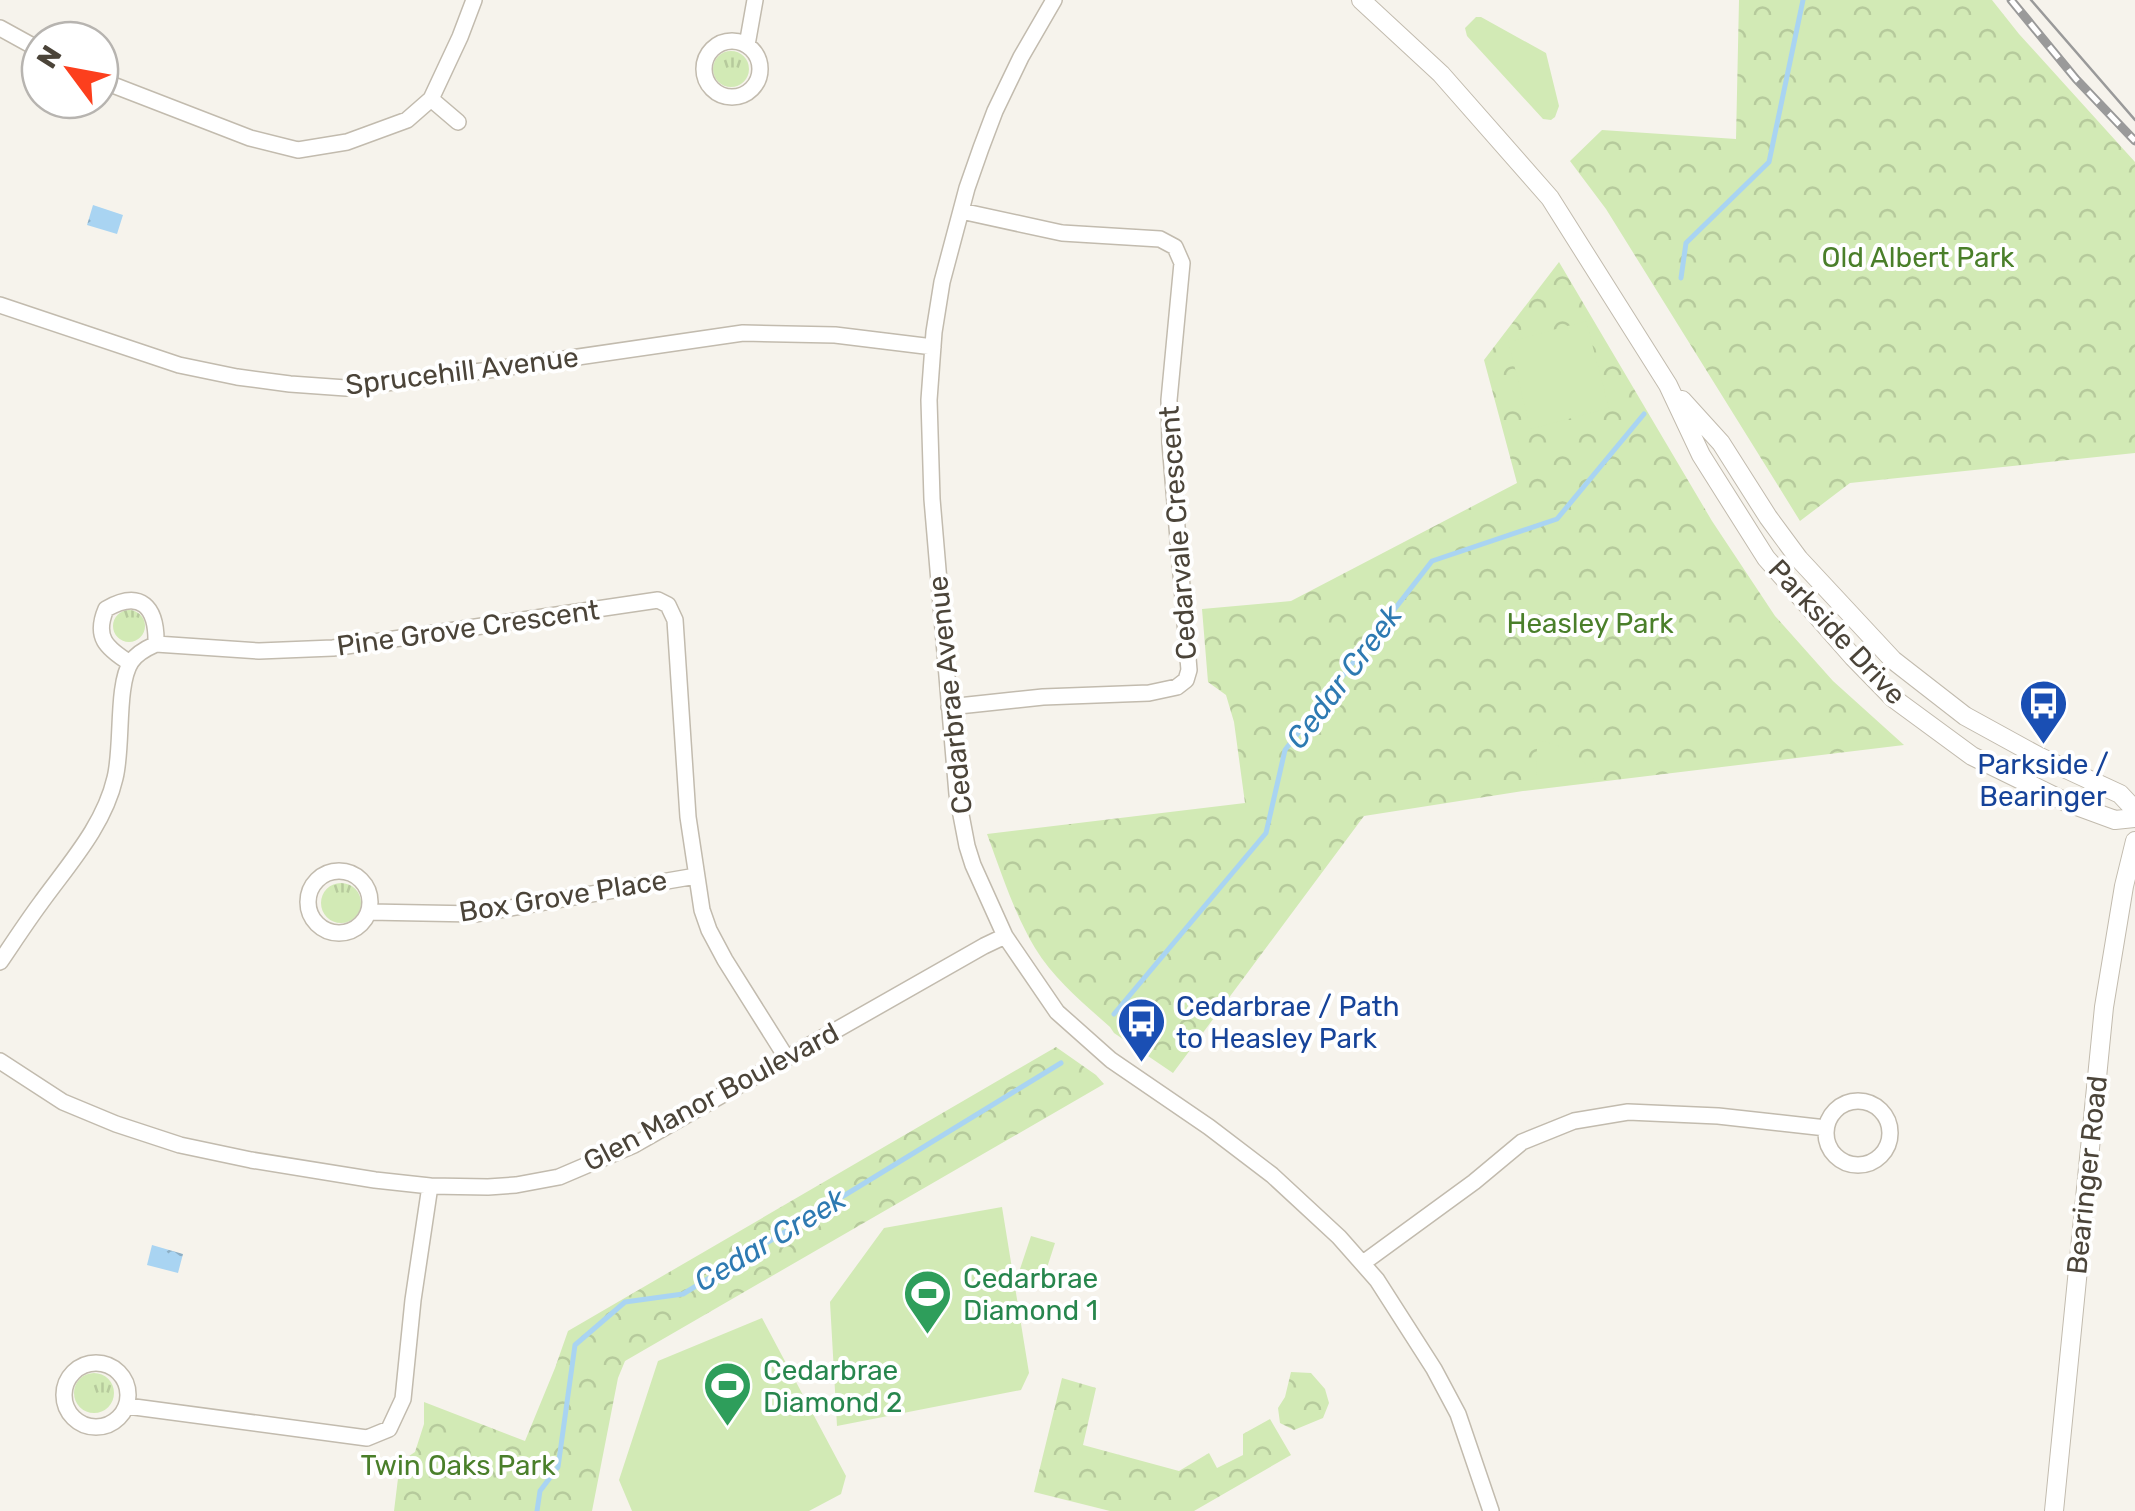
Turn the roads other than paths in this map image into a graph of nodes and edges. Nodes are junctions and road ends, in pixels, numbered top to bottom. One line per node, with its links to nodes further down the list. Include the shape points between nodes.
1 (474, 0): 7 (street)
2 (755, 0): 5 (street)
3 (1054, 0): 9 (street, Cedarbrae Avenue, via 995,111)
4 (1362, 0): 12 (street, Parkside Drive, via 1441,74 1550,198)
5 (747, 45)
6 (120, 88): 7 (street, via 298,150 347,142 407,120)
7 (431, 99): 8 (street)
8 (458, 122)
9 (961, 212): 11 (street, Cedarbrae Avenue); 15 (street, Cedarvale Crescent, via 1062,233 1160,238 1178,253 1169,418 1189,670 1177,687 1149,693)
10 (0, 305): 11 (street, Sprucehill Avenue, via 180,365 346,388 742,334 836,335)
11 (933, 347): 15 (street, Cedarbrae Avenue, via 930,460)
12 (1668, 385): 16 (street, Parkside Drive, via 1722,443 1800,559 1893,660 1966,716 2120,794); 16 (street, Parkside Drive, via 1701,455 1766,558 1894,698 1972,756 2066,802 2116,820)
13 (156, 644): 14 (street); 14 (street, via 150,609 124,600 106,609 102,640); 18 (street, Pine Grove Crescent, via 333,648 658,600 668,604 675,620)
14 (130, 663): 21 (street, via 116,774 104,810)
15 (949, 706): 20 (street, Cedarbrae Avenue, via 967,846)
16 (2135, 814)
17 (2135, 841): 29 (street, Bearinger Road, via 2104,1007)
18 (696, 876): 19 (street, Box Grove Place, via 476,914); 22 (street, Pine Grove Crescent, via 708,930)
19 (369, 912): 19 (street, Box Grove Place, via 368,890 348,872 324,874 310,891 312,918 329,932 346,933)
20 (1005, 936): 22 (street, Glen Manor Boulevard); 26 (street, Cedarbrae Avenue, via 1083,1036 1272,1175)
21 (0, 962)
22 (786, 1057): 25 (street, Glen Manor Boulevard, via 641,1142 560,1177)
23 (0, 1061): 25 (street, Glen Manor Boulevard, via 64,1102 180,1145)
24 (1826, 1128): 24 (street, via 1832,1151 1849,1164 1878,1158 1890,1134 1881,1110 1859,1101 1836,1109); 26 (street, via 1628,1112 1574,1121 1522,1142)
25 (430, 1186): 27 (street, via 403,1399 389,1430 367,1438)
26 (1363, 1263): 28 (street, Cedarbrae Avenue, via 1458,1414)
27 (127, 1406): 27 (street, via 126,1383 108,1365 78,1369 65,1388 68,1411 84,1425 106,1426)
28 (1491, 1511)
29 (2054, 1511)

